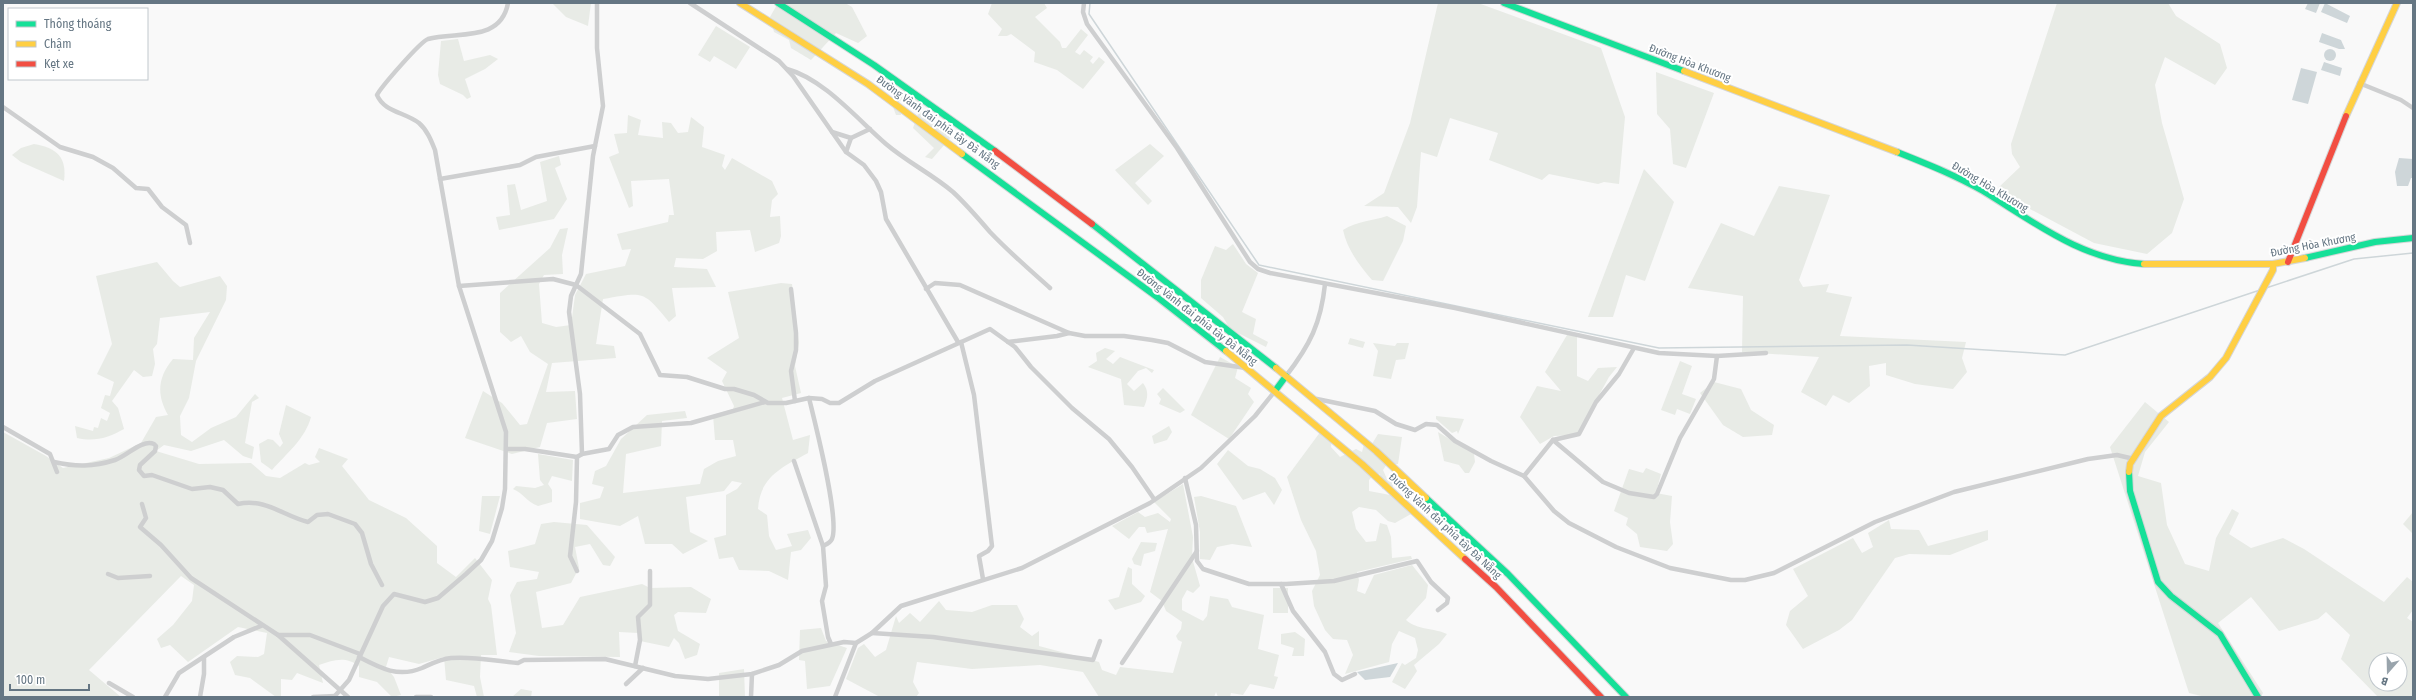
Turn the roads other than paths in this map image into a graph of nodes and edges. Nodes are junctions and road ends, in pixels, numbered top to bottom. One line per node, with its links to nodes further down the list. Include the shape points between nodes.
1 (508, 3): 18 (street, via 504,16 494,27 467,35 427,39 412,52 377,95 380,102 419,123 429,135)
2 (596, 3): 16 (street, via 597,48 603,106)
3 (690, 3): 9 (street, via 779,61)
4 (740, 3): 35 (main road, Đường Vành đai phía tây Đà Nẵng, via 868,84 1132,278)
5 (778, 3): 36 (main road, Đường Vành đai phía tây Đà Nẵng, via 874,65 984,143 1163,278)
6 (1084, 3): 23 (street, via 1083,12 1087,24 1177,148 1250,262 1258,269 1270,273)
7 (1504, 3): 22 (main road, Đường Hòa Khương, via 1941,169 2083,251 2136,264)
8 (2397, 3): 10 (main road)
9 (787, 69): 13 (street, via 799,72 819,86); 14 (street)
10 (2359, 83): 12 (street, via 2401,100); 21 (main road)
11 (3, 107): 20 (street, via 60,147 93,157 113,168 136,188 148,189 162,207 186,225)
12 (2413, 108)
13 (870, 130): 15 (street); 26 (street, via 905,160 928,172 953,192 990,232)
14 (832, 132): 15 (street); 17 (street)
15 (851, 138): 17 (street)
16 (595, 146): 18 (street, via 536,157 520,165); 24 (street, via 581,274)
17 (846, 152): 28 (street, via 864,165 876,181 881,192 886,219)
18 (440, 179): 25 (street)
19 (2413, 238): 21 (main road, Đường Hòa Khương, via 2375,242)
20 (190, 243)
21 (2288, 262): 22 (main road, Đường Hòa Khương)
22 (2273, 264): 46 (main road, via 2273,270 2226,358 2210,377 2161,416)
23 (1325, 284): 32 (street, via 1455,308); 36 (street, via 1323,309 1307,348)
24 (576, 285): 25 (street, via 553,279); 41 (street, via 640,334 660,375 687,377 725,389 734,389); 45 (street, via 571,296 569,312 580,394)
25 (459, 286): 44 (street, via 506,432)
26 (1050, 288)
27 (791, 289): 40 (street, via 796,334 796,350 791,371)
28 (926, 289): 29 (street, via 935,283 960,285); 30 (street)
29 (1069, 332): 31 (street); 35 (street, via 1085,336 1124,336 1168,343 1205,362)
30 (959, 342): 31 (street, via 990,328); 38 (street, via 875,381 839,404); 60 (street, via 974,395 992,546 979,556)
31 (1008, 342): 52 (street, via 1072,408 1109,438)
32 (1634, 348): 34 (street, via 1665,354); 43 (street, via 1619,374 1596,402 1579,434)
33 (1766, 353): 34 (street)
34 (1717, 356): 43 (street, via 1714,379 1680,438 1654,497 1622,491 1603,482)
35 (1248, 368): 37 (main road, Đường Vành đai phía tây Đà Nẵng)
36 (1286, 376): 37 (main road); 39 (main road, Đường Vành đai phía tây Đà Nẵng)
37 (1275, 391): 51 (street, via 1255,416 1201,468); 90 (main road, Đường Vành đai phía tây Đà Nẵng, via 1362,464 1496,587)
38 (809, 398): 40 (street); 54 (street, via 817,421 817,434 833,512 832,538)
39 (1314, 398): 50 (street, via 1375,411 1396,424 1415,430 1426,424 1437,425 1455,441); 91 (main road, Đường Vành đai phía tây Đà Nẵng, via 1376,451 1508,574)
40 (795, 401): 41 (street)
41 (765, 402): 45 (street, via 691,422 633,427 618,436 609,449)
42 (3, 427): 48 (street, via 50,454)
43 (1553, 440): 50 (street)
44 (507, 449): 45 (street); 70 (street, via 502,508 492,541 481,560 438,598 425,602 394,594 383,606)
45 (579, 456): 57 (street, via 570,556)
46 (2134, 459): 50 (street, via 2117,455 2088,459 1954,492 1874,522 1774,573 1745,580 1731,580 1670,568 1616,547 1569,523 1554,511); 92 (main road, via 2128,476 2130,491 2158,582 2171,596 2220,634)
47 (794, 461): 54 (street)
48 (54, 462): 49 (street); 62 (street, via 75,467 95,464 116,459 145,443 154,444 155,451 140,465 139,470 144,476 152,475 192,490 210,487 223,490 238,504 251,501 259,503 297,520 308,522 317,515 328,514 355,524 362,533 371,564)
49 (57, 472)
50 (1524, 476)
51 (1185, 478): 52 (street); 55 (street, via 1196,525)
52 (1154, 499): 60 (street, via 1150,504 1022,568)
53 (142, 504): 64 (street, via 146,518 140,527 161,545 191,578)
54 (823, 546): 69 (street, via 826,586 822,601 828,637)
55 (1196, 551): 61 (street, via 1197,561 1203,569 1249,584); 72 (street)
56 (650, 571): 73 (street, via 650,605 638,617 640,640)
57 (577, 572)
58 (108, 574): 59 (street, via 118,578)
59 (150, 576)
60 (983, 580): 65 (street, via 901,606)
61 (1281, 584): 63 (street, via 1334,581 1417,561 1431,582 1448,598 1447,603); 76 (street, via 1293,611 1324,652 1334,674 1344,680)
62 (382, 585)
63 (1438, 610)
64 (261, 626): 66 (street); 71 (street, via 234,637)
65 (872, 632): 67 (street, via 933,637 1093,660); 68 (street)
66 (278, 635): 70 (street, via 310,635); 79 (street)
67 (1100, 641)
68 (856, 643): 69 (street); 89 (street)
69 (832, 644): 75 (street, via 802,651 779,665)
70 (359, 655): 73 (street, via 386,670 399,673 453,658 518,663 524,660 605,659); 79 (street, via 349,680)
71 (204, 658): 82 (street, via 179,673); 83 (street)
72 (1122, 663)
73 (634, 666): 74 (street)
74 (643, 668): 75 (street, via 675,676 708,680); 78 (street)
75 (752, 674): 88 (street)
76 (1355, 674)
77 (109, 683): 81 (street)
78 (626, 684)
79 (340, 690): 80 (street); 85 (street)
80 (335, 696): 84 (street)
81 (133, 697)
82 (165, 697)
83 (200, 697)
84 (314, 697)
85 (348, 697)
86 (416, 697): 87 (street)
87 (431, 697)
88 (751, 697)
89 (835, 697)
90 (1601, 697)
91 (1626, 697)
92 (2258, 697)

